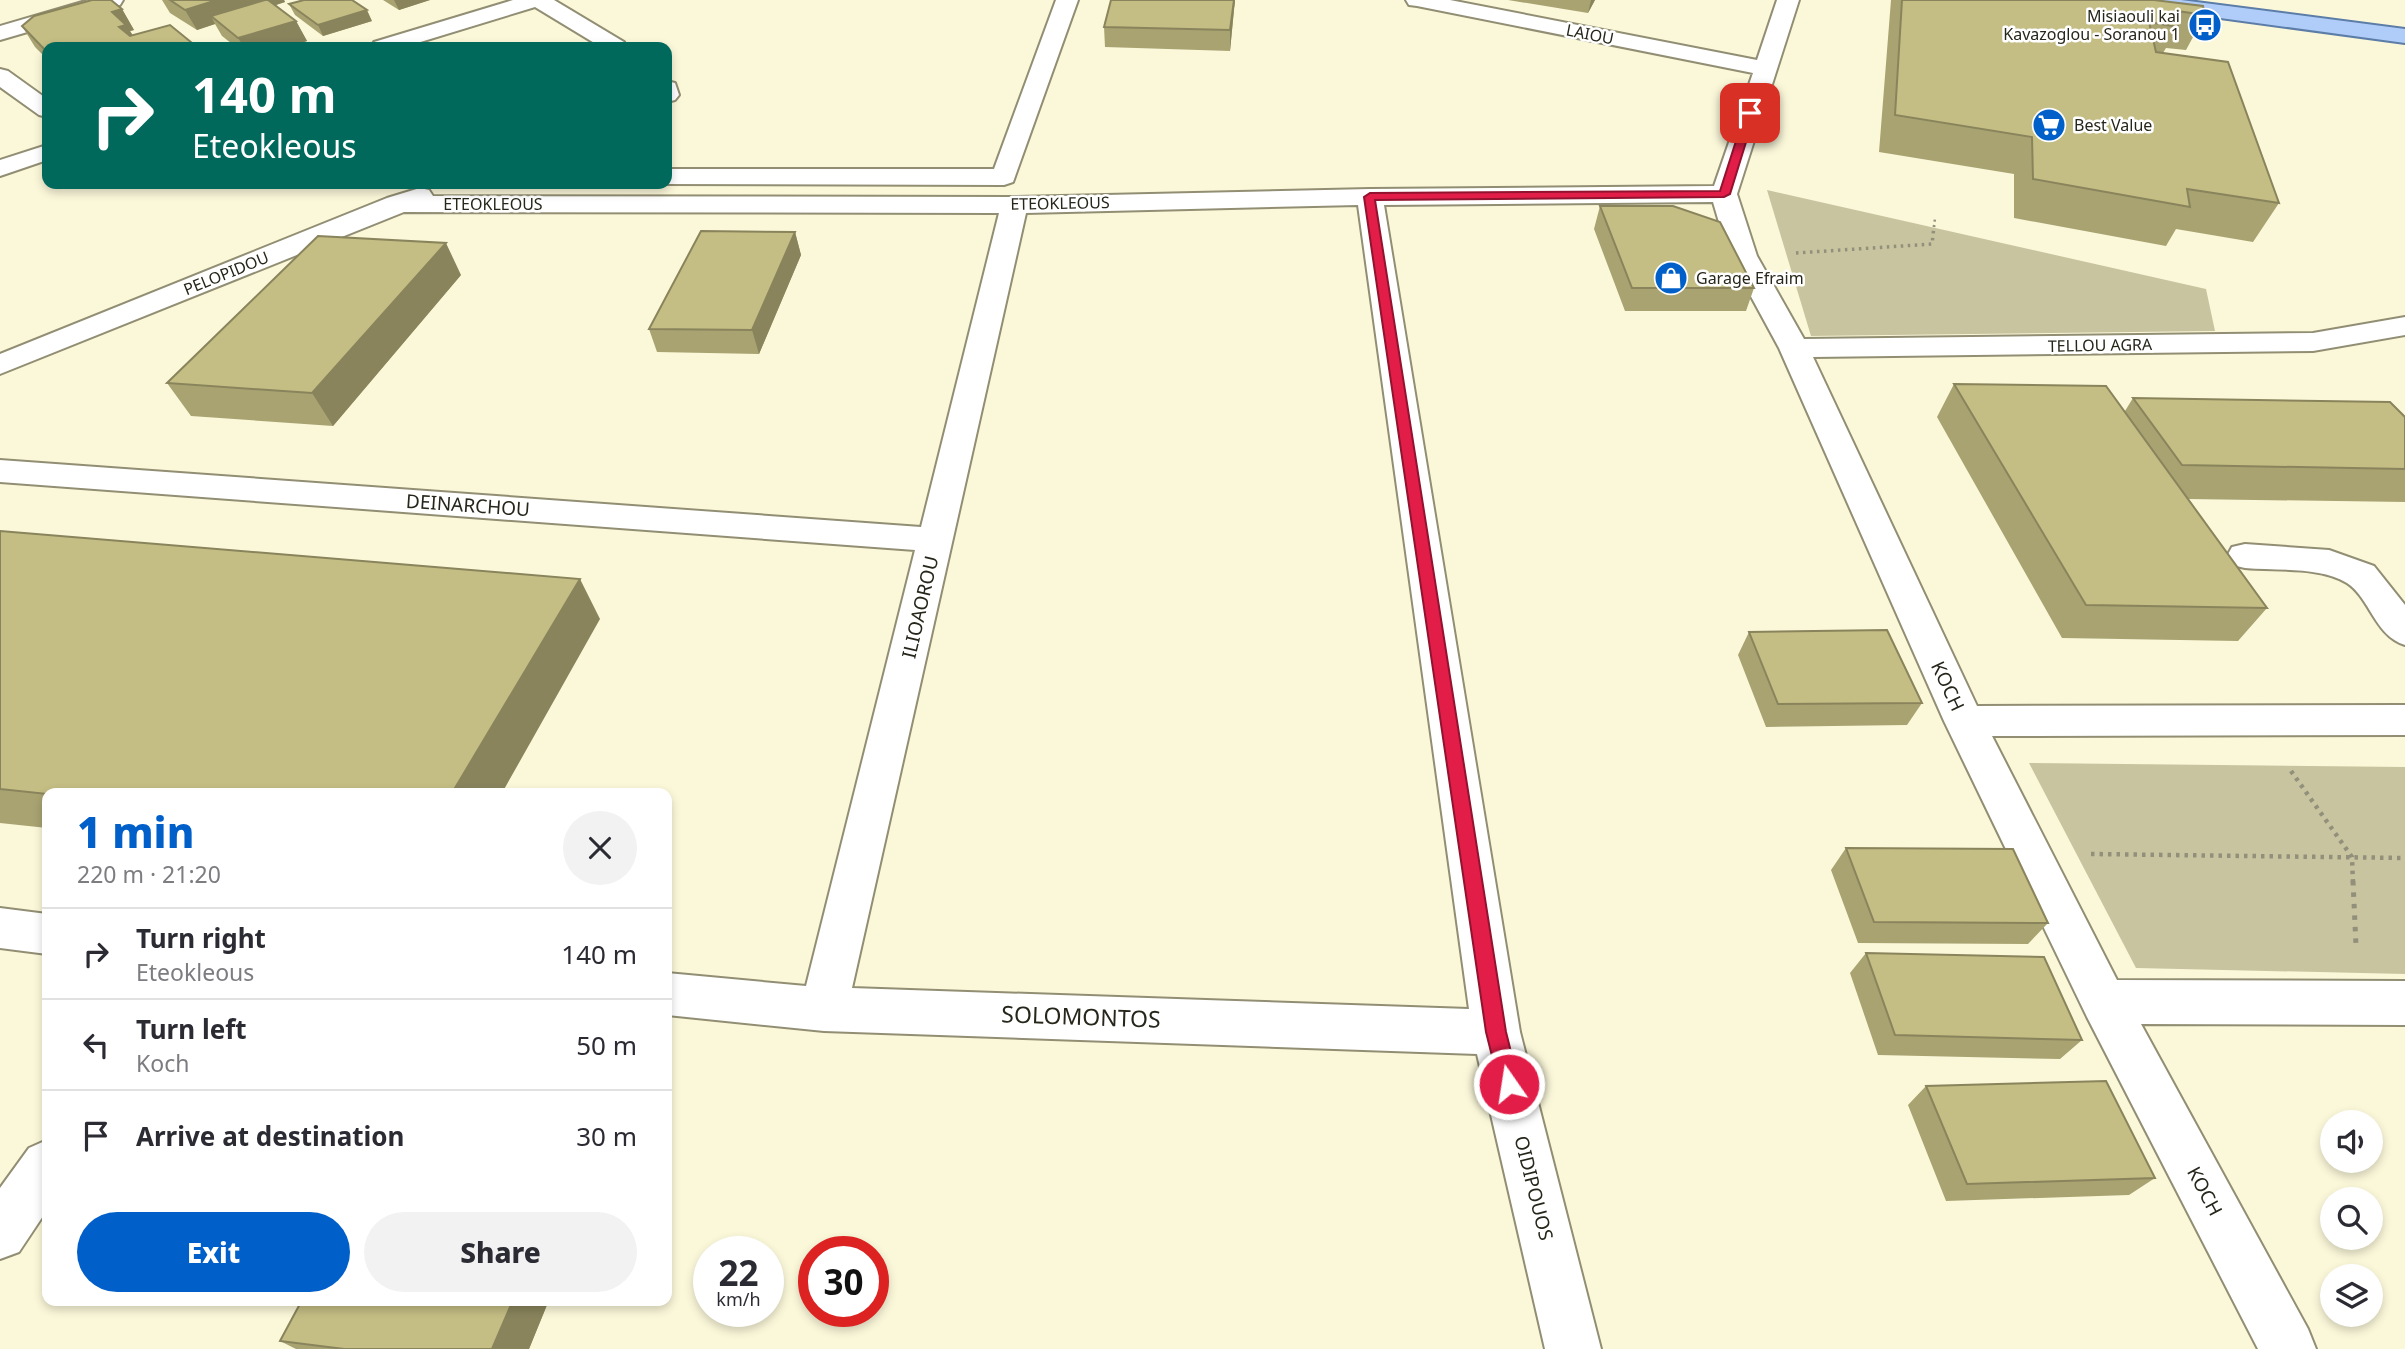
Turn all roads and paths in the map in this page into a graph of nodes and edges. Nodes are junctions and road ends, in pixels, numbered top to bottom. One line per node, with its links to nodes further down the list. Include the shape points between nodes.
1 (112, 0): 9 (street)
2 (537, 0): 11 (street); 12 (street)
3 (1067, 0): 18 (street, via 1004,177)
4 (1417, 0): 13 (street, LAIOU)
5 (1787, 0): 13 (street)
6 (2132, 0): 10 (main road)
7 (2198, 0): 8 (main road)
8 (2405, 26)
9 (4, 27)
10 (2405, 36)
11 (398, 42)
12 (608, 42)
13 (1764, 68): 20 (street)
14 (0, 76): 15 (street)
15 (42, 106)
16 (42, 154): 17 (street)
17 (0, 168)
18 (672, 177)
19 (439, 189): 22 (street, PELOPIDOU)
20 (1724, 194): 21 (street, ETEOKLEOUS); 25 (street, KOCH)
21 (1370, 197): 23 (street, ETEOKLEOUS); 46 (street, OIDIPOUOS)
22 (397, 204): 23 (street, ETEOKLEOUS); 28 (street, PELOPIDOU)
23 (1014, 205): 30 (street, ILIOAOROU)
24 (1935, 218): 25 (path, via 1932,244)
25 (1743, 256): 27 (street, KOCH)
26 (2405, 326): 27 (street, TELLOU AGRA, via 2313,342)
27 (1794, 348): 34 (street, KOCH)
28 (0, 365)
29 (0, 471): 30 (street, DEINARCHOU)
30 (936, 540): 45 (street, ILIOAOROU)
31 (2245, 556): 32 (street, via 2329,562 2361,575)
32 (2405, 631)
33 (2405, 720): 35 (street)
34 (1964, 721): 35 (street); 36 (street, KOCH)
35 (2255, 721): 37 (path)
36 (2031, 853): 37 (path); 42 (street, KOCH)
37 (2352, 857): 38 (path); 43 (path)
38 (2405, 858)
39 (0, 928): 40 (street)
40 (42, 933)
41 (672, 994): 45 (street, SOLOMONTOS)
42 (2104, 1002): 43 (street); 50 (street, KOCH)
43 (2359, 1003): 44 (street)
44 (2405, 1003)
45 (824, 1009): 46 (street, SOLOMONTOS)
46 (1496, 1032): 49 (street, OIDIPOUOS)
47 (42, 1173): 48 (street)
48 (0, 1233)
49 (1573, 1349)
50 (2288, 1349)

